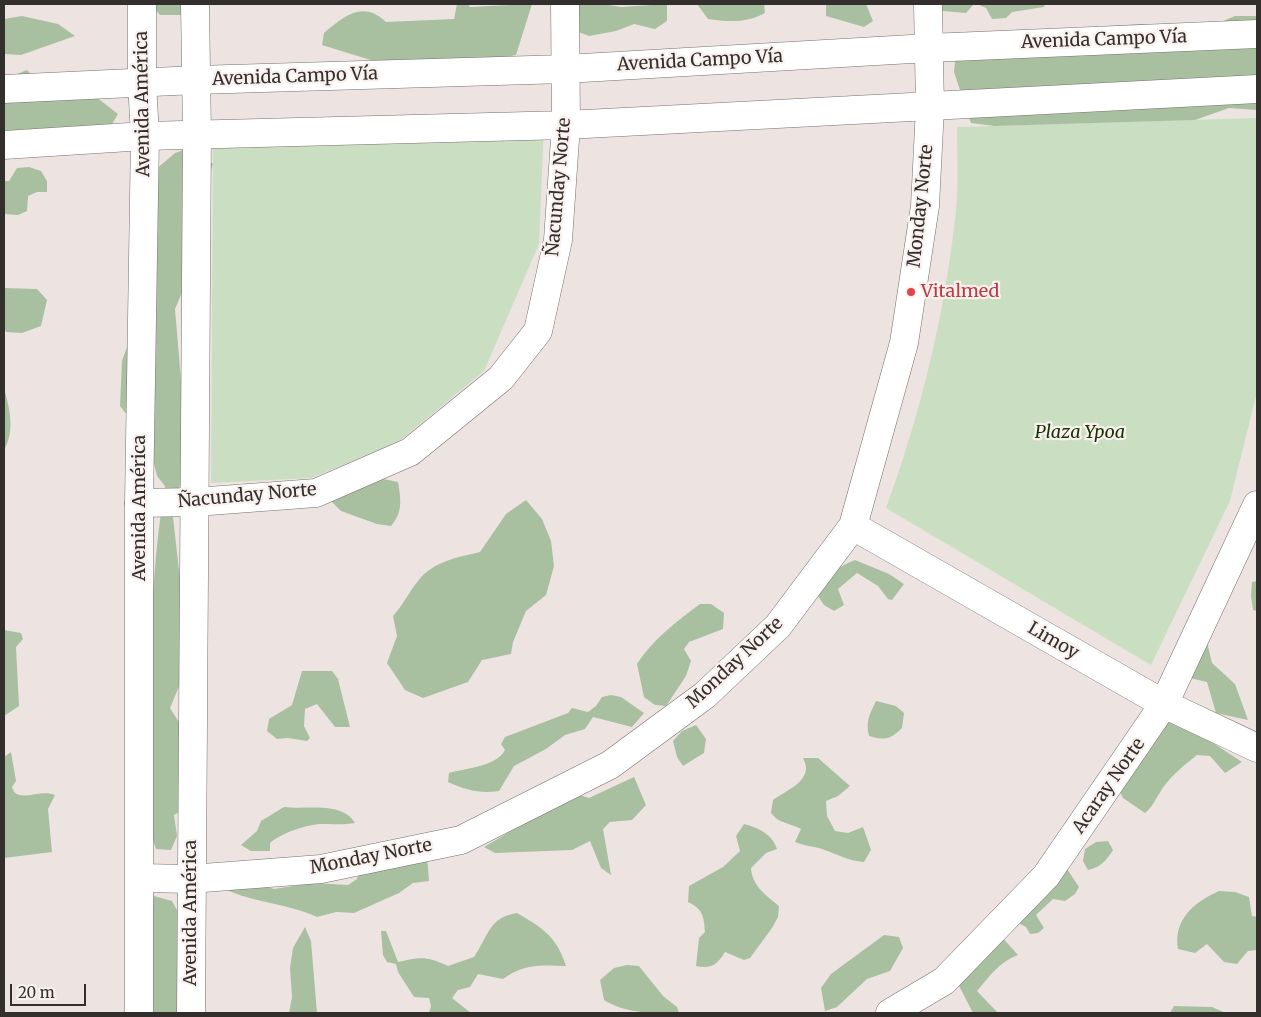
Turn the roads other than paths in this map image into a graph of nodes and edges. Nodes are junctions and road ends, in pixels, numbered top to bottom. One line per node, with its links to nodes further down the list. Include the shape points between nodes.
1 (142, 4): 9 (street, Avenida América)
2 (196, 4): 8 (street, Avenida América)
3 (565, 4): 7 (street, Ñacunday Norte)
4 (928, 4): 6 (street, Monday Norte)
5 (1257, 34): 6 (street, Avenida Campo Vía)
6 (929, 48): 7 (street, Avenida Campo Vía); 12 (street, Monday Norte)
7 (565, 69): 8 (street, Avenida Campo Vía); 13 (street, Ñacunday Norte)
8 (196, 80): 9 (street, Avenida Campo Vía); 14 (street, Avenida América)
9 (142, 82): 10 (street, Avenida Campo Vía); 15 (street, Avenida América)
10 (4, 89)
11 (1257, 89): 12 (street)
12 (930, 108): 13 (street); 20 (street, Monday Norte, via 925,206 904,343)
13 (566, 124): 14 (street); 17 (street, Ñacunday Norte, via 558,240 538,331 501,378 410,452 316,493)
14 (197, 135): 15 (street); 17 (street, Avenida América)
15 (145, 136): 16 (street); 18 (street, Avenida América)
16 (4, 145)
17 (195, 502): 18 (street, Ñacunday Norte); 24 (street, Avenida América)
18 (139, 504): 23 (street, Avenida América)
19 (1257, 505): 21 (street, Acaray Norte)
20 (853, 526): 21 (street, Limoy); 24 (street, Monday Norte, via 778,626 705,695 610,765 461,840 321,869)
21 (1164, 704): 22 (street, Limoy); 27 (street, Acaray Norte, via 1046,876 944,981)
22 (1257, 748)
23 (140, 878): 24 (street, Monday Norte); 25 (street, Avenida América)
24 (190, 880): 26 (street, Avenida América)
25 (139, 1013)
26 (190, 1013)
27 (890, 1013)

